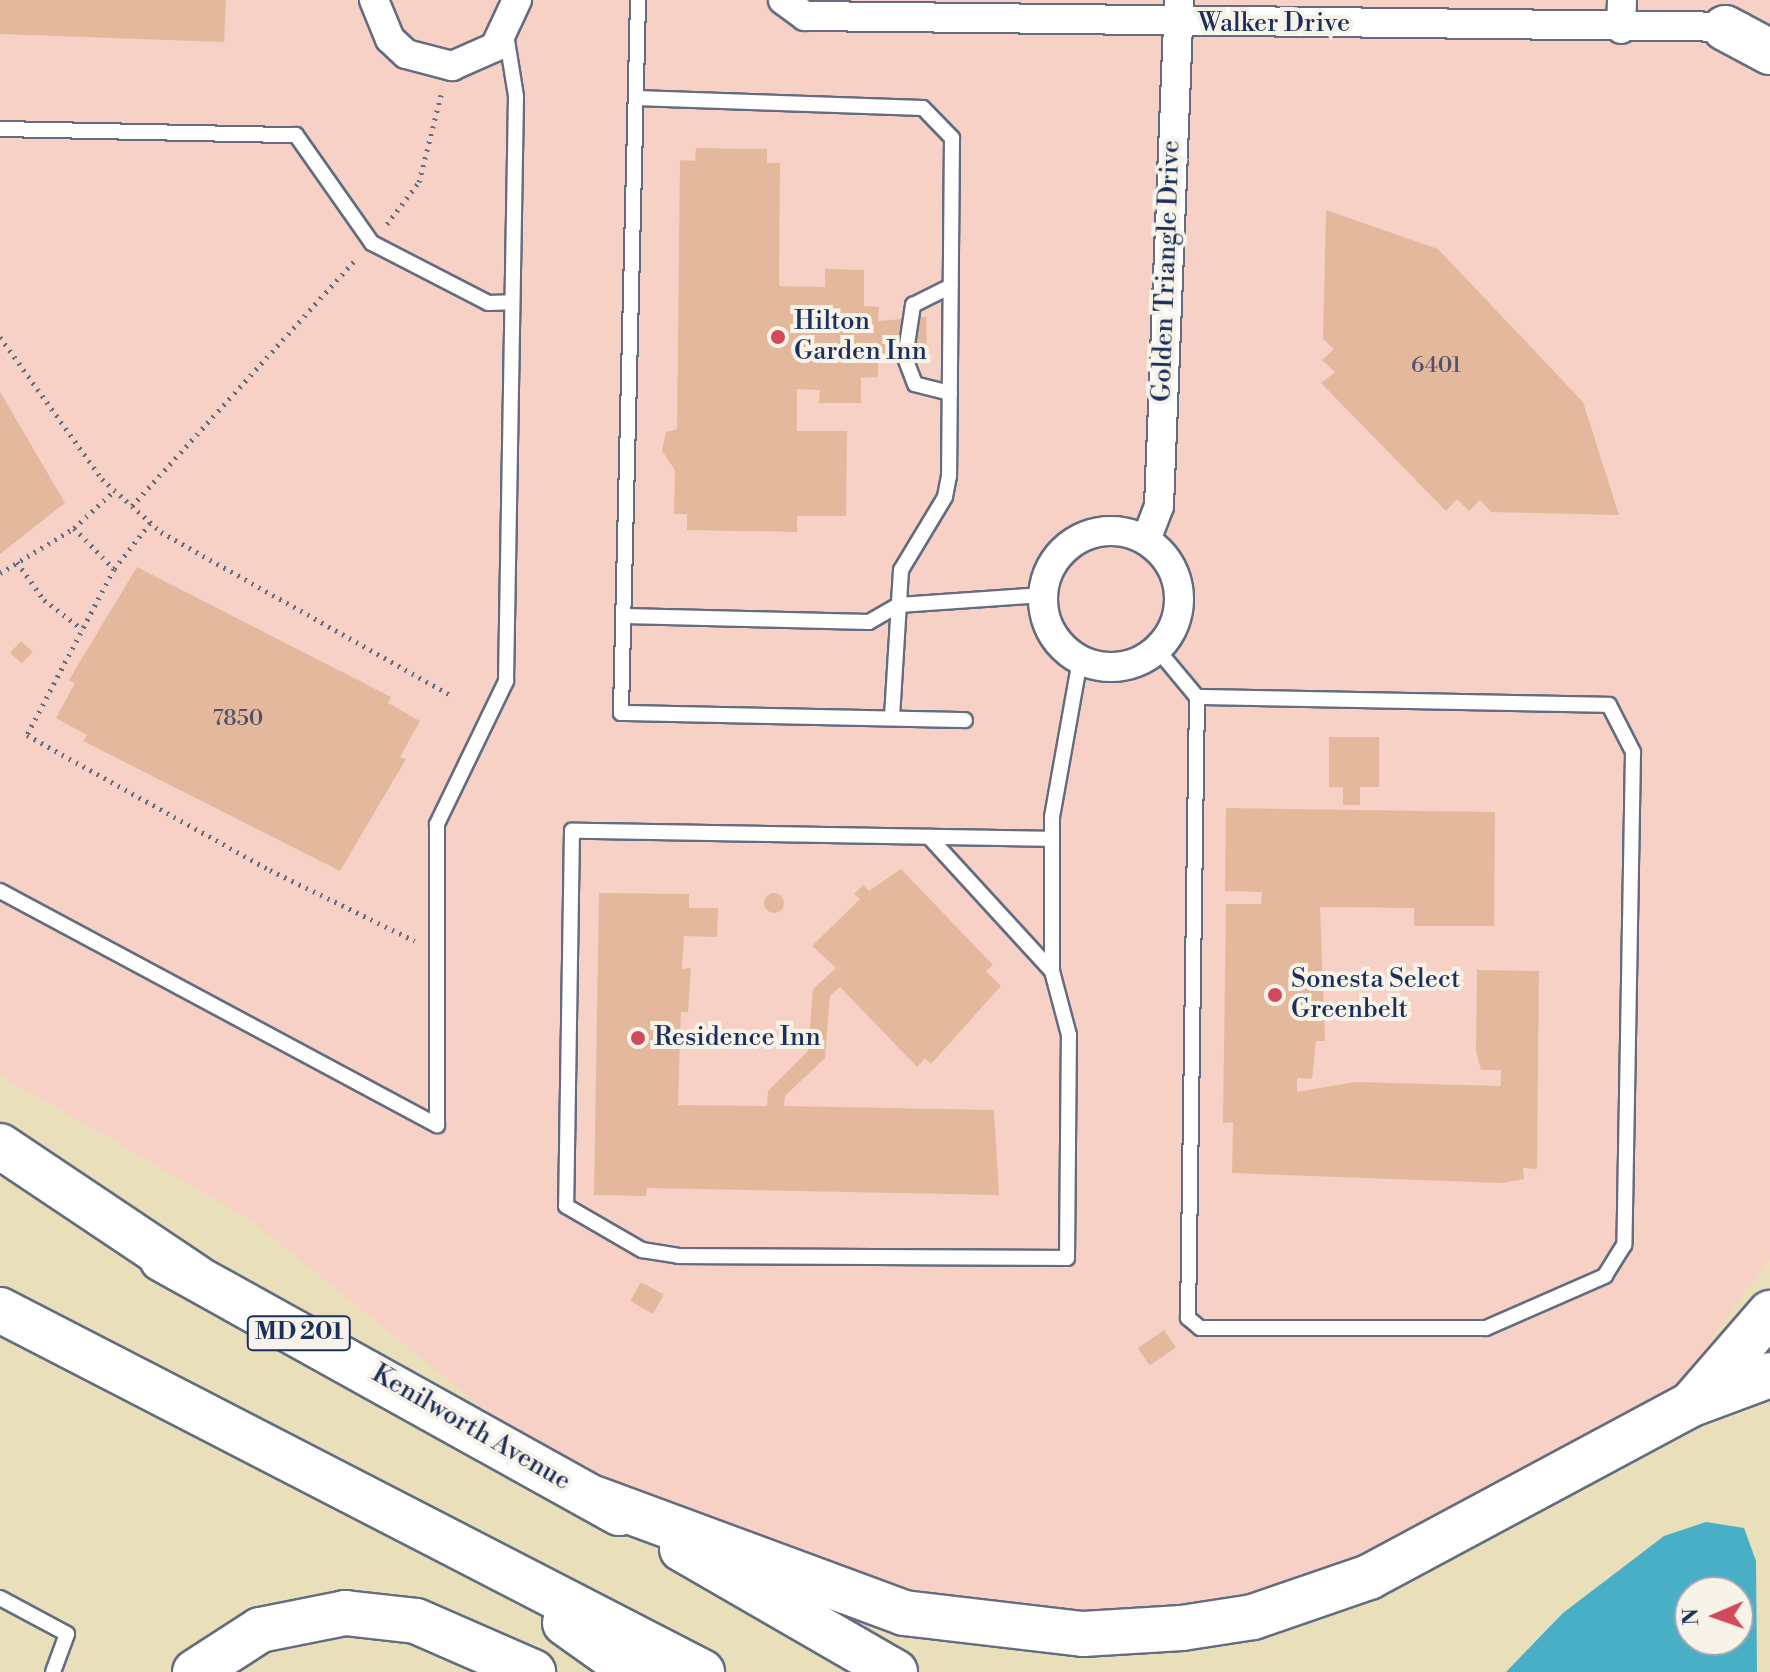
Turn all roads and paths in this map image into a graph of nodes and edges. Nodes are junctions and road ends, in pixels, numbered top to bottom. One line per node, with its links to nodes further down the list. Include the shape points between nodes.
1 (374, 0): 10 (street, via 390,39 426,63 478,58)
2 (517, 0): 10 (street)
3 (638, 0): 13 (lane)
4 (783, 0): 6 (street, Walker Drive, via 805,16)
5 (1622, 0): 9 (street)
6 (1179, 12): 9 (street, Walker Drive); 24 (street, Golden Triangle Drive, via 1159,506)
7 (1770, 27): 8 (street, Walker Drive)
8 (1725, 28): 9 (street, Walker Drive); 11 (main road)
9 (1621, 29)
10 (506, 34): 17 (lane, via 516,96)
11 (1770, 52)
12 (441, 95): 15 (path, via 419,182)
13 (636, 98): 16 (lane, via 923,108 952,138); 30 (lane)
14 (0, 129): 15 (lane, via 296,135)
15 (372, 243): 17 (lane, via 488,303); 21 (path)
16 (951, 286): 19 (lane); 19 (lane, via 913,305 905,358 915,384)
17 (512, 302): 41 (lane, via 506,681 437,824)
18 (0, 337): 20 (path)
19 (950, 393): 29 (lane, via 945,497 901,570)
20 (115, 490): 21 (path); 23 (path)
21 (132, 506): 22 (path)
22 (150, 523): 26 (path); 34 (path)
23 (74, 528): 25 (path); 26 (path)
24 (1146, 540): 28 (street, via 1109,530 1078,539 1048,572); 32 (street, via 1174,569 1180,597 1172,632)
25 (17, 562): 27 (path); 31 (path, via 44,600)
26 (114, 569): 31 (path)
27 (0, 573)
28 (1043, 595): 29 (lane); 33 (street, via 1049,628)
29 (899, 605): 30 (lane, via 869,622); 36 (lane)
30 (624, 616): 36 (lane, via 621,713)
31 (82, 629): 41 (path, via 27,735 407,941)
32 (1157, 649): 33 (street, via 1114,668); 35 (lane)
33 (1080, 660): 39 (lane)
34 (454, 697)
35 (1197, 697): 35 (lane, via 1609,705 1633,752 1624,1245 1605,1276 1486,1328 1200,1328 1188,1318)
36 (892, 718): 37 (lane)
37 (965, 720)
38 (929, 837): 39 (lane); 42 (lane); 42 (lane, via 572,831 566,1206 642,1250 678,1256 1067,1258 1069,1035)
39 (1052, 839): 42 (lane)
40 (0, 891): 41 (lane, via 437,1125)
41 (437, 941)
42 (1052, 971)
43 (0, 1146): 45 (main road)
44 (0, 1172): 45 (main road, Kenilworth Avenue / MD 201)
45 (194, 1276): 50 (main road, Kenilworth Avenue / MD 201)
46 (0, 1310): 51 (main road)
47 (1770, 1313): 49 (main road)
48 (1770, 1375): 49 (main road)
49 (1692, 1404): 50 (main road, via 1369,1577 1253,1617 1182,1628 1083,1634 904,1613)
50 (596, 1499): 58 (main road, Kenilworth Avenue / MD 201)
51 (422, 1523): 56 (main road); 57 (main road)
52 (0, 1598): 53 (lane, via 67,1634)
53 (53, 1672)
54 (195, 1672): 55 (main road, via 260,1630 345,1613 416,1621)
55 (533, 1672)
56 (634, 1672)
57 (702, 1672)
58 (895, 1672)

